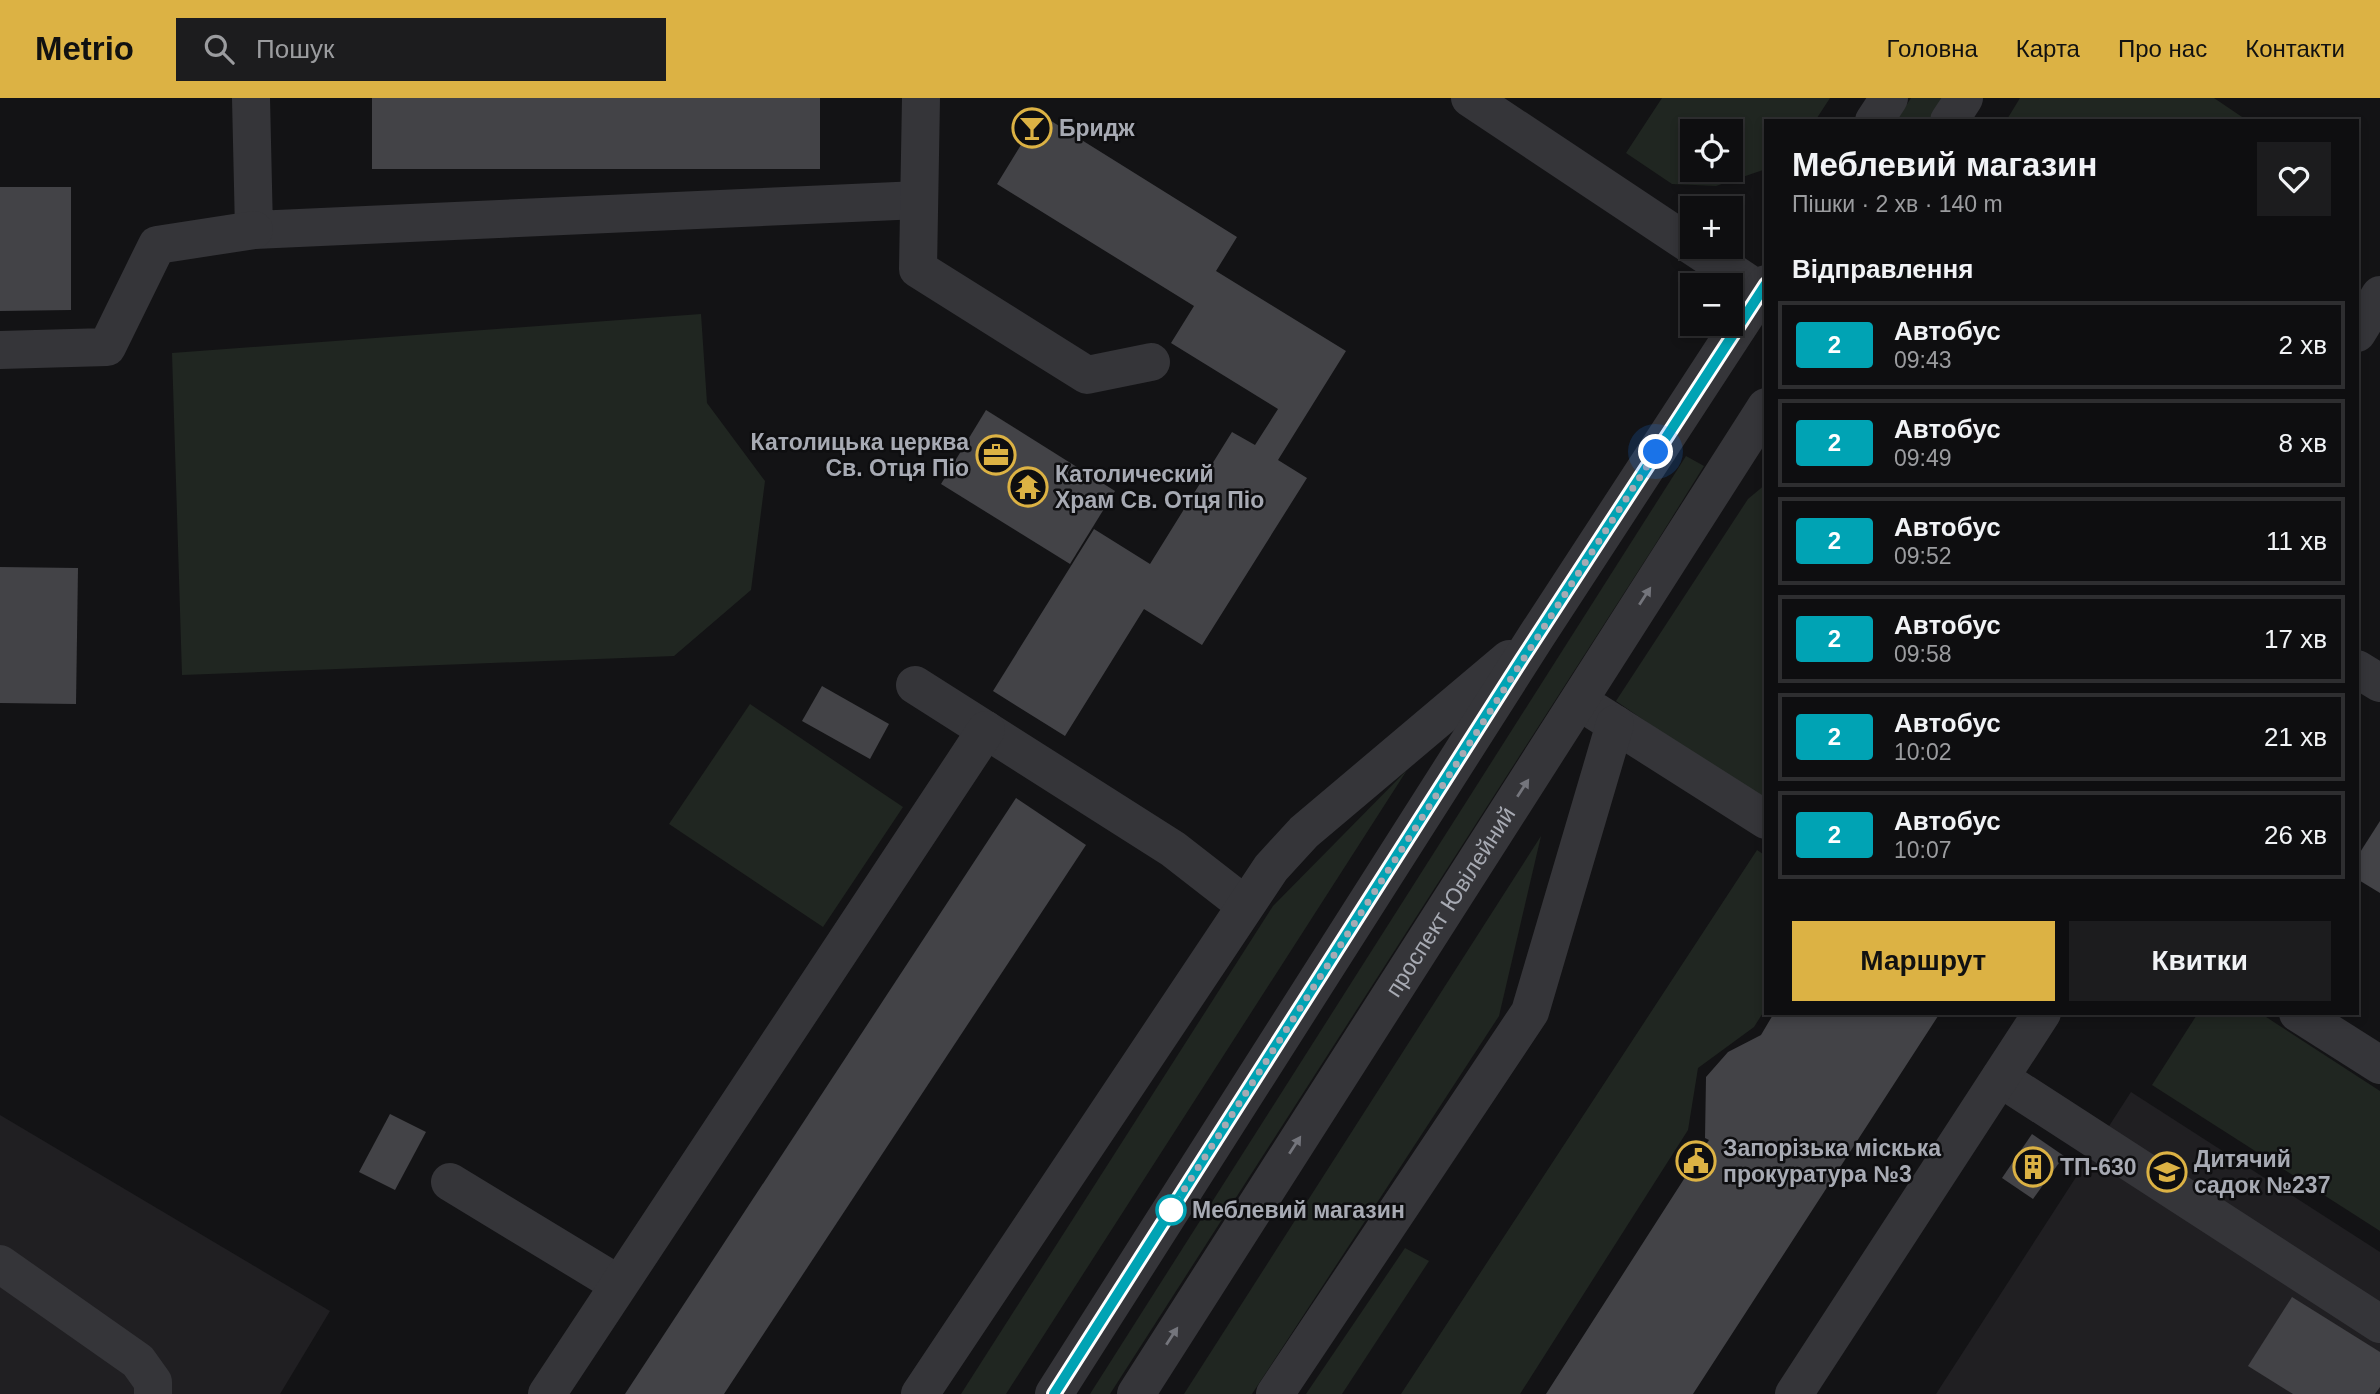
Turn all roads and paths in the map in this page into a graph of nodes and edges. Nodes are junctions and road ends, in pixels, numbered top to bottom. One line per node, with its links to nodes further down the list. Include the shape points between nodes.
1 (251, 98): 9 (street)
2 (921, 98): 8 (street)
3 (1470, 98): 10 (street)
4 (1889, 98): 6 (street)
5 (1964, 98): 7 (street)
6 (1875, 119)
7 (1950, 119)
8 (919, 200): 9 (street); 14 (street, via 918,269 1087,375)
9 (254, 230): 13 (street, via 157,245 107,347)
10 (1764, 290): 16 (street)
11 (2380, 295): 12 (street)
12 (2359, 330)
13 (0, 350)
14 (1151, 362)
15 (1764, 410): 20 (street, проспект Ювілейний, one-way to 15)
16 (1537, 635): 24 (street, via 1304,832); 36 (street)
17 (2359, 670): 18 (street)
18 (2380, 683)
19 (915, 685): 22 (street)
20 (1578, 701): 21 (street); 37 (street, проспект Ювілейний, one-way to 20)
21 (1615, 724): 23 (street); 38 (street, via 1530,1012)
22 (986, 730): 24 (street, via 1173,849); 31 (street)
23 (1764, 819)
24 (1245, 905): 35 (street)
25 (2041, 1015): 28 (street)
26 (2301, 1015): 27 (street)
27 (2380, 1065)
28 (2000, 1078): 32 (street); 39 (street)
29 (450, 1182): 31 (street)
30 (0, 1264): 33 (street, via 138,1361 153,1382)
31 (618, 1284): 34 (street)
32 (2380, 1324)
33 (153, 1394)
34 (547, 1394)
35 (920, 1394)
36 (1054, 1394)
37 (1136, 1394)
38 (1275, 1394)
39 (1794, 1394)

